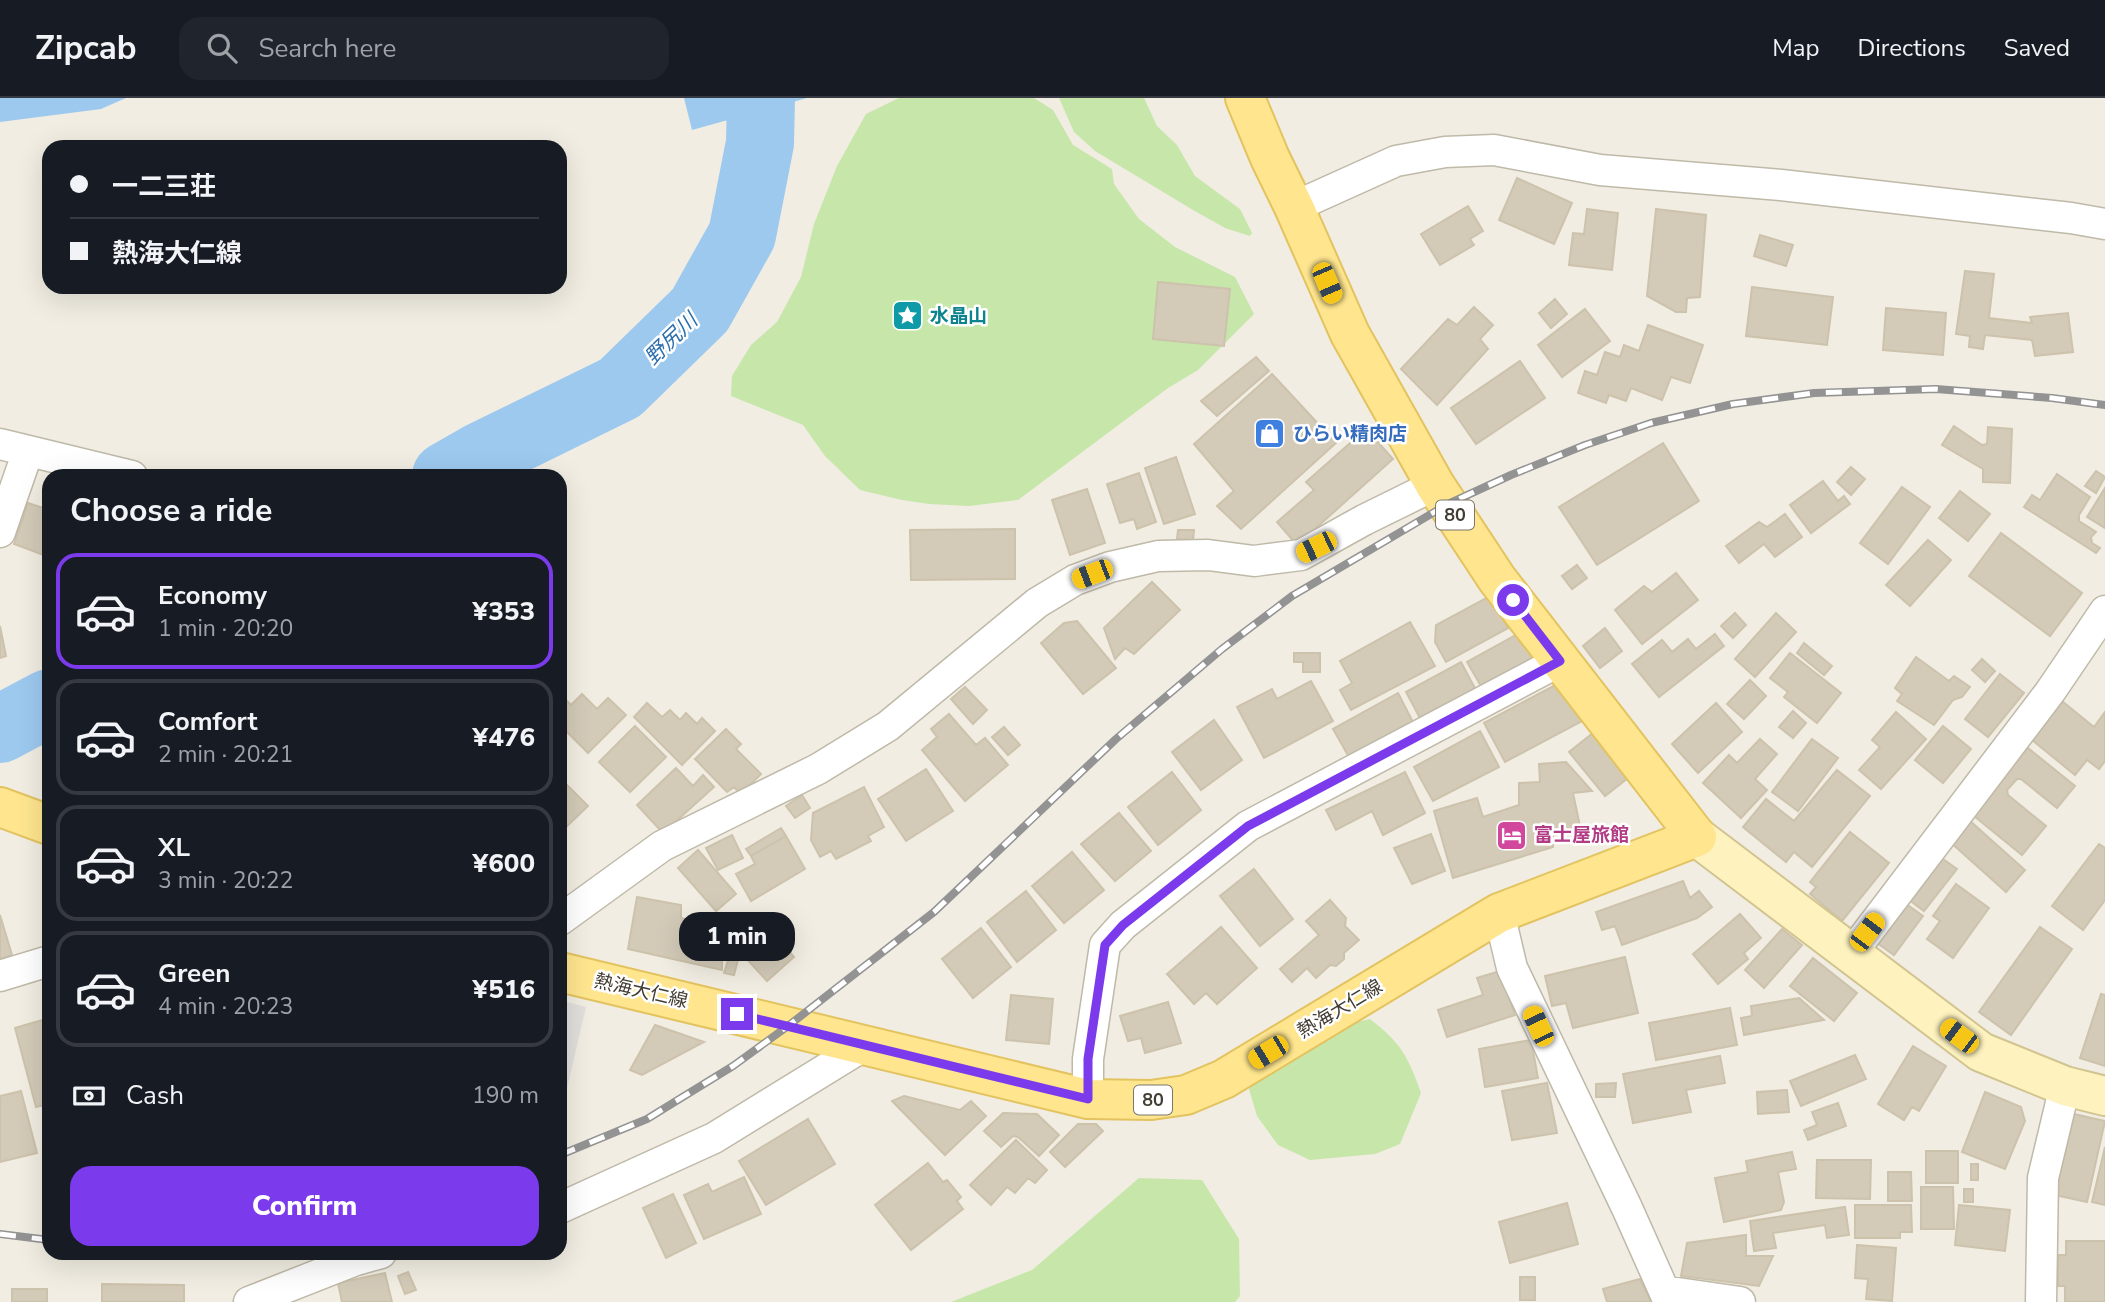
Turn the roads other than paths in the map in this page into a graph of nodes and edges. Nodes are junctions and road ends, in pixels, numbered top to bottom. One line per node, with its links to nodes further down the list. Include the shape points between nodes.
1 (1245, 98): 2 (main road, 80)
2 (1294, 207): 3 (street, via 1396,162 1445,152 1494,150 1600,170 1781,185); 6 (main road, 80, via 1350,334)
3 (2105, 224)
4 (14, 447): 5 (street); 7 (street)
5 (104, 469)
6 (1435, 485): 9 (main road, 80, via 1497,579); 14 (street, via 1301,555 1254,561 1209,555 1158,556 1075,580 1037,603 888,726 818,769 662,846)
7 (0, 532)
8 (2105, 611): 15 (street, via 2050,692)
9 (1560, 661): 12 (main road, 80); 22 (street, via 1248,826 1123,925 1105,945 1088,1059)
10 (0, 807): 11 (main road)
11 (42, 822)
12 (1697, 837): 13 (main road, 熱海大仁線 / 80); 15 (main road)
13 (1499, 913): 22 (main road, 熱海大仁線 / 80, via 1224,1079 1174,1097); 25 (street, via 1512,968)
14 (567, 915)
15 (1851, 954): 20 (main road, via 1981,1052)
16 (42, 963): 18 (street)
17 (567, 974): 19 (main road, 熱海大仁線 / 80)
18 (0, 976)
19 (865, 1045): 22 (main road, 熱海大仁線 / 80); 23 (street, via 714,1138)
20 (2065, 1086): 21 (main road); 28 (street, via 2043,1178)
21 (2105, 1096)
22 (1088, 1099)
23 (567, 1205)
24 (354, 1260): 26 (street)
25 (1666, 1297): 27 (street)
26 (249, 1302)
27 (1740, 1302)
28 (2041, 1302)

